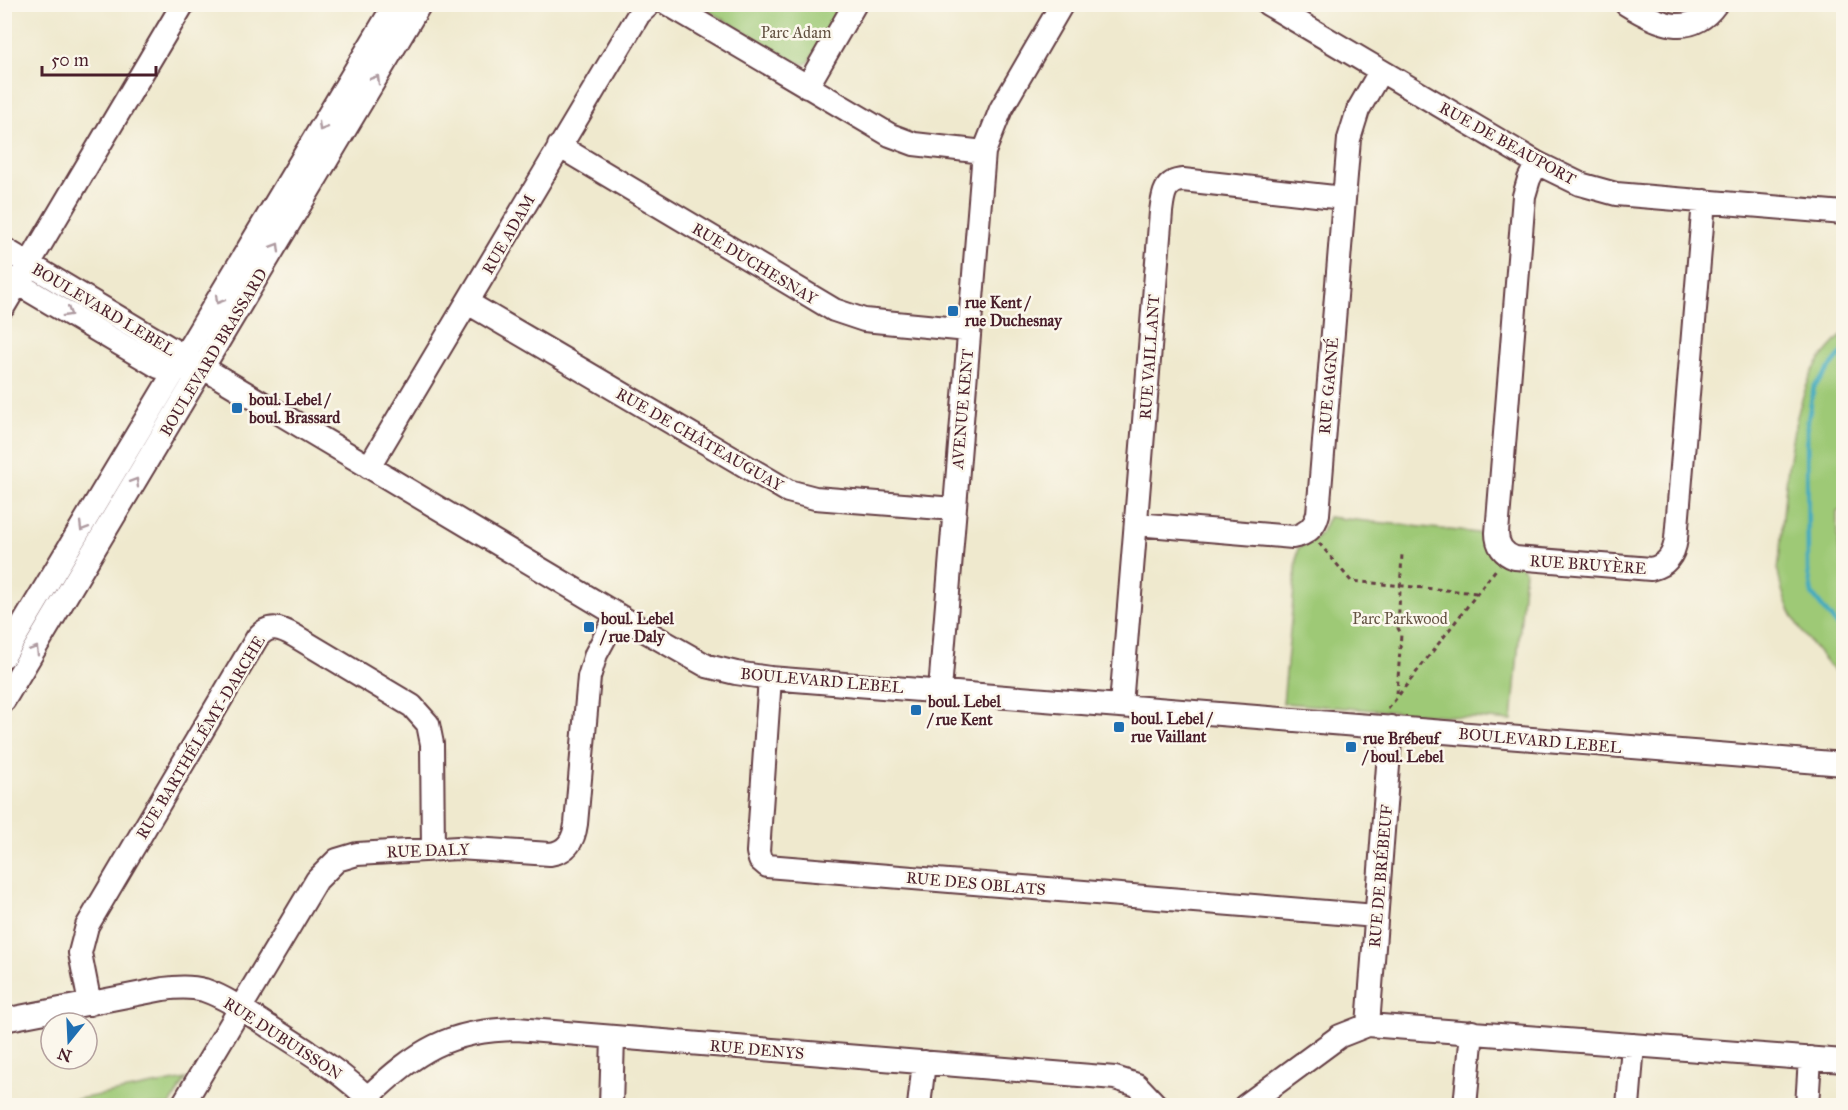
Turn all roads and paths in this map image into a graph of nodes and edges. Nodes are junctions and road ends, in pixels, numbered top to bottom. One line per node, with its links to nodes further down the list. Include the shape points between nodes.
1 (183, 4): 20 (street)
2 (395, 4): 25 (street, BOULEVARD BRASSARD, one-way to 25)
3 (420, 4): 25 (street, BOULEVARD BRASSARD, one-way to 3)
4 (650, 4): 13 (street, RUE ADAM, via 639,14)
5 (668, 4): 12 (street)
6 (855, 4): 12 (street)
7 (1062, 4): 14 (street, AVENUE KENT, via 1001,109)
8 (1268, 4): 11 (street, RUE DE BEAUPORT)
9 (1626, 4): 10 (street, via 1658,22 1685,25 1707,16)
10 (1716, 4)
11 (1380, 72): 15 (street, RUE DE BEAUPORT); 16 (street, RUE GAGNÉ, via 1354,120)
12 (807, 87): 14 (street, via 901,140)
13 (559, 146): 22 (street, RUE ADAM); 24 (street, RUE DUCHESNAY, via 834,310 864,320)
14 (984, 152): 24 (street, AVENUE KENT)
15 (1537, 163): 17 (street, RUE DE BEAUPORT, via 1569,180 1608,192); 17 (street, RUE BRUYÈRE, via 1524,196 1497,533 1503,551 1515,558 1650,569 1662,566 1671,556 1676,539)
16 (1343, 198): 28 (street, RUE GAGNÉ, via 1318,514 1314,524 1302,535 1293,537); 28 (street, RUE VAILLANT, via 1183,180 1172,182 1166,189)
17 (1704, 201): 18 (street, RUE DE BEAUPORT)
18 (1844, 213)
19 (4, 249): 20 (street, BOULEVARD LEBEL)
20 (29, 264): 21 (street); 25 (street, BOULEVARD LEBEL)
21 (11, 280): 23 (street); 25 (street, BOULEVARD LEBEL, one-way to 25, via 159,367)
22 (468, 303): 26 (street, RUE ADAM); 27 (street, RUE DE CHÂTEAUGUAY, via 788,491 815,498)
23 (4, 306)
24 (968, 330): 27 (street, AVENUE KENT)
25 (189, 365): 26 (street, BOULEVARD LEBEL); 35 (street, BOULEVARD BRASSARD, one-way to 35); 39 (street, BOULEVARD BRASSARD, one-way to 25)
26 (369, 467): 34 (street, BOULEVARD LEBEL)
27 (954, 509): 37 (street, AVENUE KENT)
28 (1136, 524): 40 (street, RUE VAILLANT)
29 (1316, 539): 32 (path, via 1351,581)
30 (1402, 554): 32 (path)
31 (1495, 571): 33 (path)
32 (1402, 586): 33 (path); 38 (path)
33 (1477, 593): 38 (path)
34 (617, 615): 36 (street, BOULEVARD LEBEL, via 707,666); 43 (street, RUE DALY, via 596,654 589,677 576,824 570,843 549,854)
35 (4, 657)
36 (770, 678): 37 (street, BOULEVARD LEBEL); 44 (street, RUE DES OBLATS, via 758,852 767,866)
37 (940, 690): 40 (street, BOULEVARD LEBEL)
38 (1397, 695): 41 (path, via 1388,707)
39 (4, 700)
40 (1121, 705): 41 (street, BOULEVARD LEBEL)
41 (1390, 720): 42 (street, BOULEVARD LEBEL); 44 (street, RUE DE BRÉBEUF)
42 (1844, 764)
43 (433, 849): 45 (street, RUE BARTHÉLÉMY-DARCHE, via 432,744 425,718 406,702 295,636 280,628 266,630 257,639 87,926 80,953); 46 (street, RUE DALY, via 357,854 332,864 317,880)
44 (1376, 916): 48 (street, RUE DE BRÉBEUF)
45 (90, 1004): 46 (street, RUE DUBUISSON, via 181,987 204,991); 47 (street, RUE DUBUISSON)
46 (240, 1009): 55 (street, RUE DUBUISSON, via 323,1062); 58 (street, RUE DALY)
47 (4, 1020)
48 (1368, 1025): 49 (street); 62 (street, via 1340,1036)
49 (1472, 1032): 51 (street); 63 (street)
50 (614, 1037): 54 (street, RUE DENYS); 55 (street, RUE DENYS, via 517,1029 463,1035 413,1058); 59 (street)
51 (1633, 1045): 52 (street); 64 (street)
52 (1810, 1058): 53 (street); 65 (street)
53 (1844, 1061)
54 (924, 1062): 60 (street); 61 (street, RUE DENYS, via 1115,1078 1137,1085)
55 (372, 1101)
56 (108, 1106): 57 (path, via 124,1102)
57 (125, 1106)
58 (182, 1106)
59 (610, 1106)
60 (919, 1106)
61 (1157, 1106)
62 (1245, 1106)
63 (1465, 1106)
64 (1628, 1106)
65 (1807, 1106)

